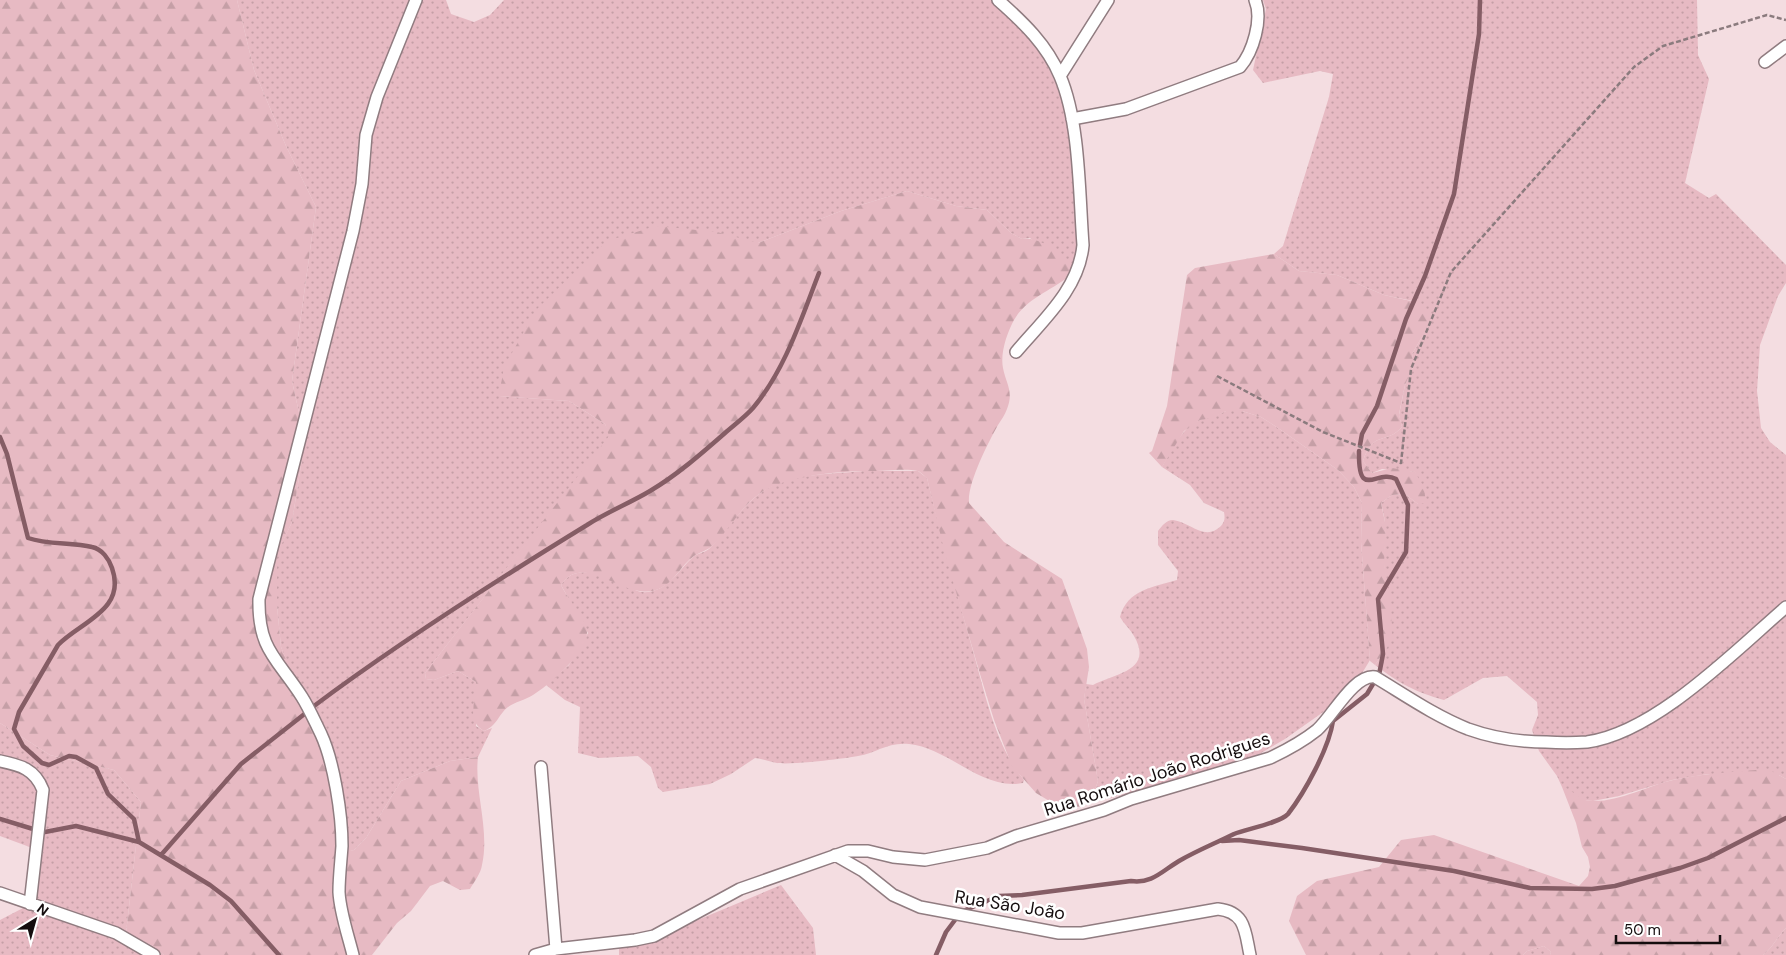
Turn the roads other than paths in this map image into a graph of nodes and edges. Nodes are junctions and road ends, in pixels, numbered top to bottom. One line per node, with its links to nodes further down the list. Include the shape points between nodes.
1 (416, 0): 18 (street, via 377,97 366,135 362,184 353,230 260,599 259,620 266,644 312,715 322,736 334,781 342,844 339,892)
2 (998, 0): 7 (street, via 1028,28)
3 (1108, 0): 7 (street)
4 (1255, 0): 8 (street, via 1258,18 1248,55 1235,70 1126,109)
5 (1786, 46): 6 (street)
6 (1766, 62)
7 (1060, 76): 8 (street)
8 (1072, 119): 9 (street, via 1082,263 1065,293)
9 (1016, 352)
10 (1786, 607): 13 (street, Rua Romário João Rodrigues, via 1702,680 1674,700 1623,732 1588,742 1525,742 1494,737 1467,728 1370,676 1360,680 1319,728 1292,748 1270,758 1131,799 987,848 925,860 858,850)
11 (0, 761): 15 (street, via 25,768 40,781 43,790)
12 (540, 767): 16 (street)
13 (835, 855): 16 (street, Rua Romário João Rodrigues, via 740,889 654,936); 20 (street, Rua São João, via 863,871 893,895 920,907 1059,933 1082,933 1218,908 1230,910 1240,917)
14 (0, 893): 15 (street)
15 (30, 904): 17 (street, via 116,933)
16 (556, 950): 19 (street, Rua Romário João Rodrigues)
17 (154, 955)
18 (353, 955)
19 (535, 955)
20 (1250, 955)

